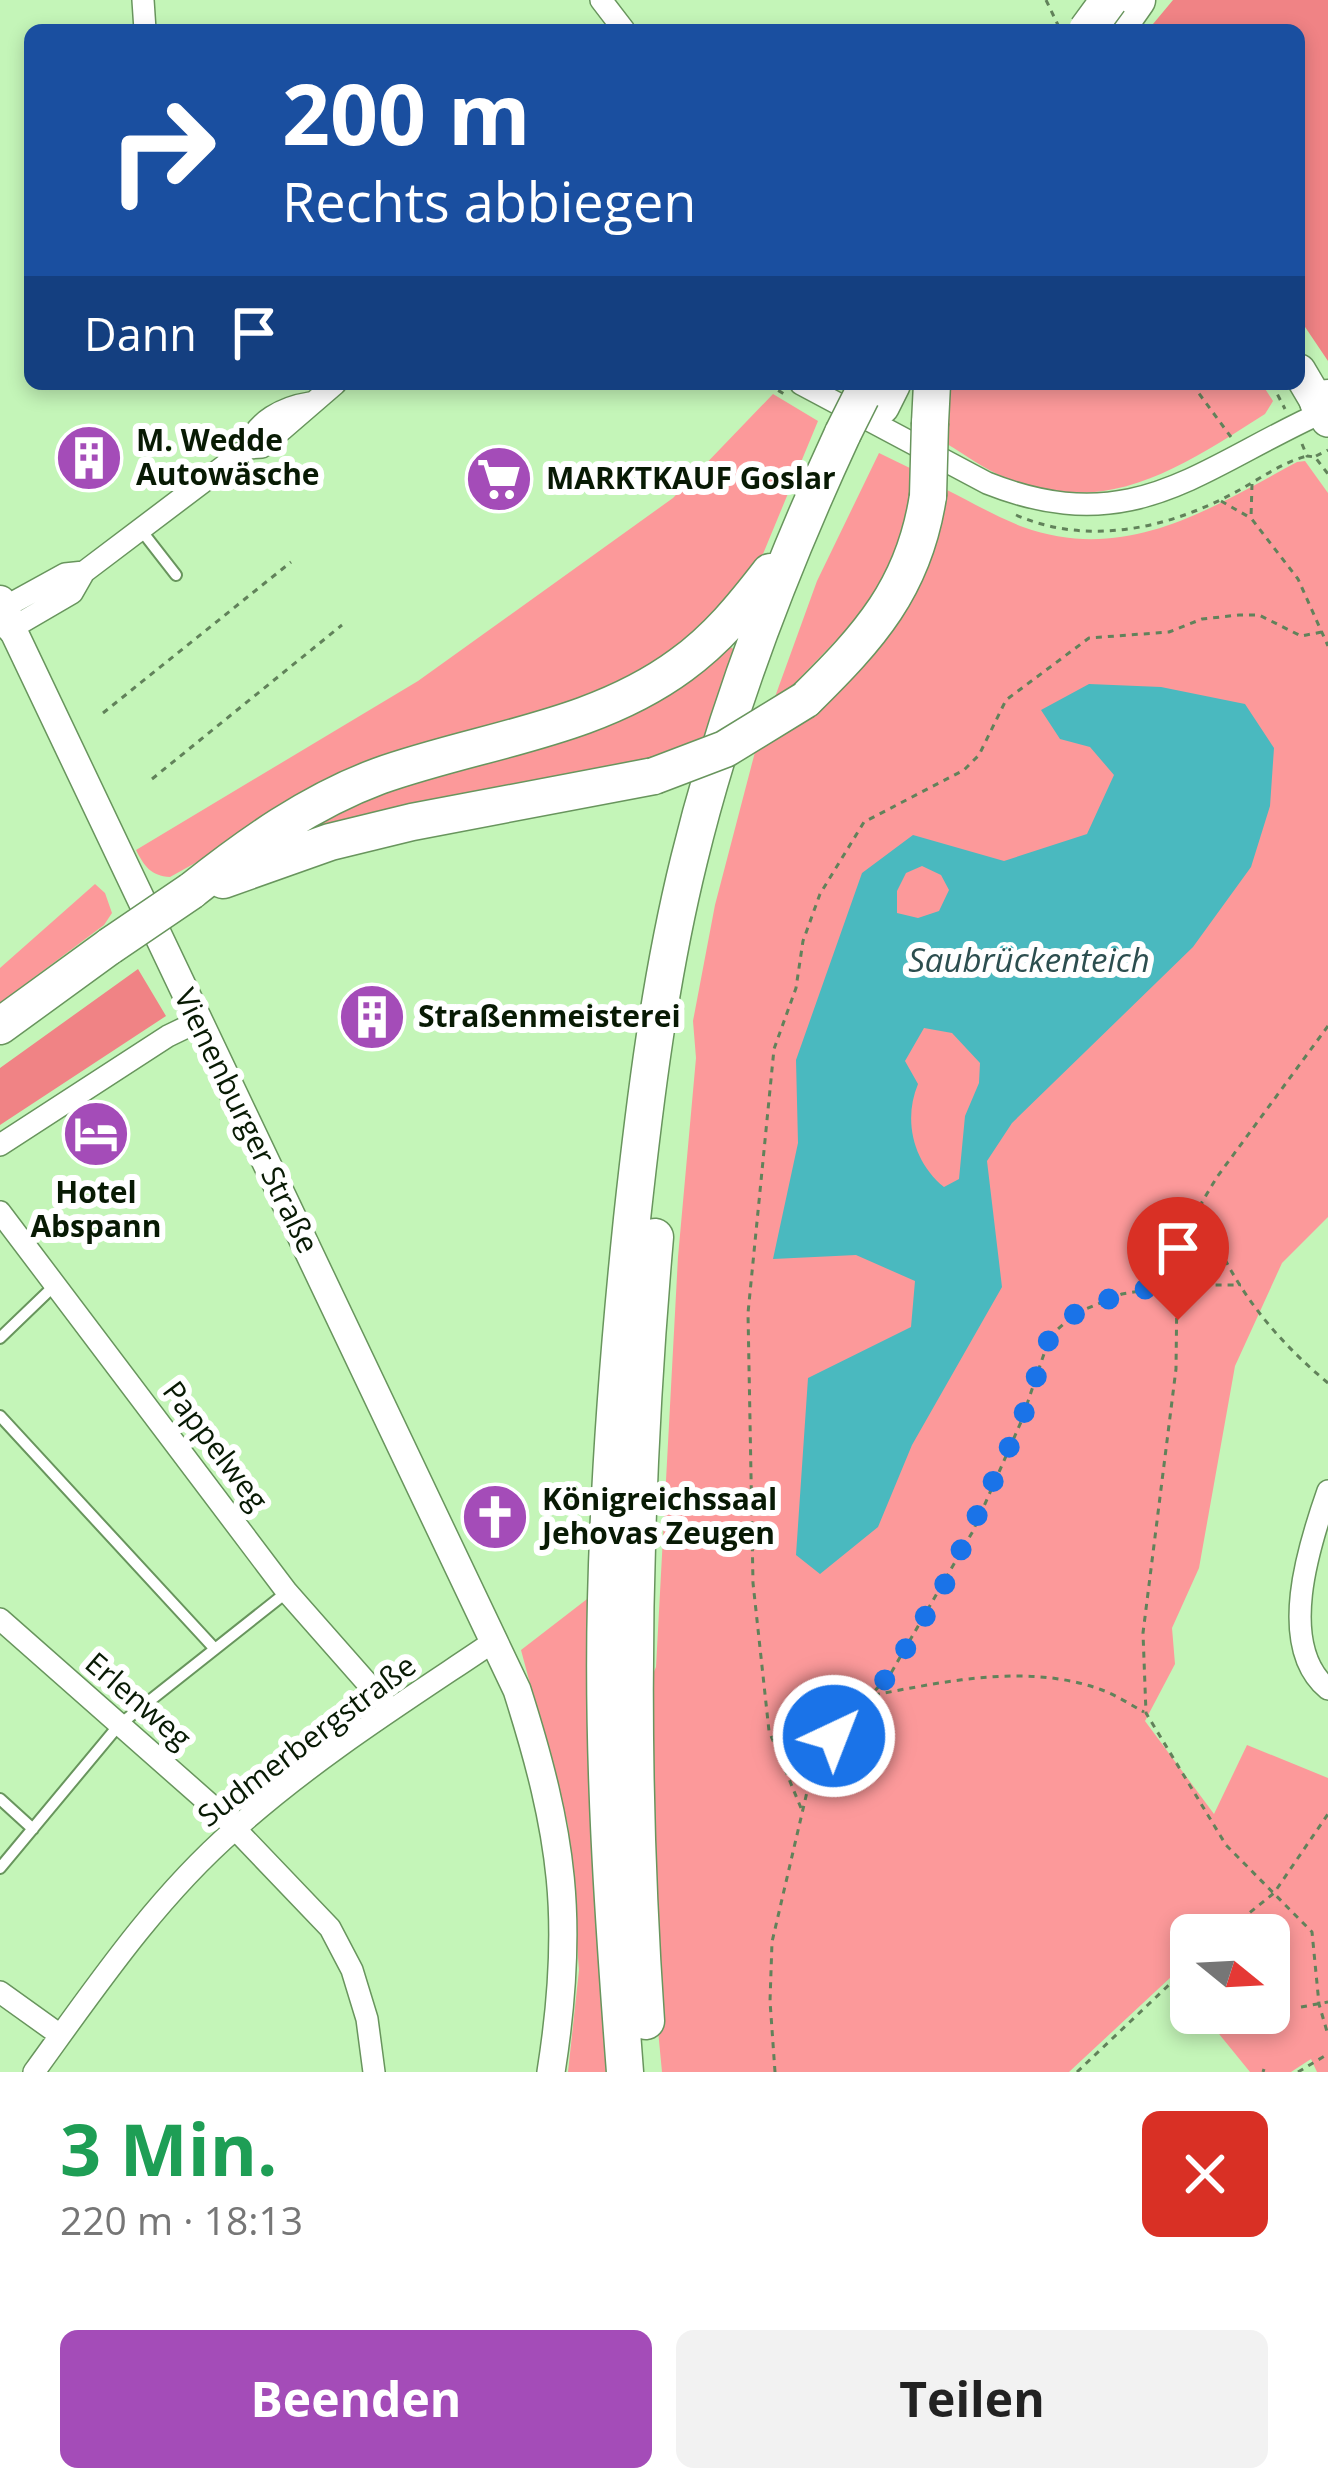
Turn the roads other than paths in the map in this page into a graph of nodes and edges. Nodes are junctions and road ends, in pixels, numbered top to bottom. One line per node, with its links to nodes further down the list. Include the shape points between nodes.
1 (601, 0): 4 (street)
2 (1109, 0): 3 (highway, bridge)
3 (1079, 21)
4 (619, 24)
5 (300, 390): 11 (street)
6 (327, 390): 11 (street)
7 (812, 390): 10 (street, via 987,483 1047,502 1093,505 1170,490)
8 (932, 390): 17 (highway, bridge, via 918,544 893,600 805,700 725,749 654,776 350,837)
9 (875, 393): 12 (highway)
10 (1321, 402)
11 (310, 403): 13 (street, via 262,447 248,448)
12 (854, 438): 14 (highway); 43 (highway, via 734,780 710,867 667,1107 634,1585 634,1813)
13 (141, 530): 15 (lane); 16 (street, via 84,572 65,574)
14 (792, 544): 17 (highway, via 734,618 678,668 561,724 334,796); 42 (highway, via 725,729 688,862 637,1173 605,1602 610,1885)
15 (176, 575)
16 (5, 613): 18 (street, Vienenburger Straße)
17 (191, 891): 19 (highway, bridge)
18 (197, 1022): 20 (street); 28 (street, Vienenburger Straße, via 257,1126)
19 (0, 1026)
20 (0, 1145)
21 (0, 1212): 22 (street, Pappelweg)
22 (56, 1285): 23 (lane); 26 (street, Pappelweg)
23 (0, 1338)
24 (0, 1416): 29 (lane)
25 (1328, 1491): 30 (street, via 1312,1537 1298,1634 1308,1666)
26 (287, 1592): 29 (lane); 31 (street, Pappelweg)
27 (0, 1619): 32 (street, Erlenweg)
28 (496, 1640): 31 (street, Sudmerbergstraße); 41 (street, Vienenburger Straße, via 541,1761 562,1877 565,1960)
29 (215, 1649): 32 (lane)
30 (1328, 1689)
31 (391, 1710): 35 (street, Sudmerbergstraße)
32 (119, 1725): 34 (lane); 35 (street, Erlenweg)
33 (0, 1799): 34 (lane)
34 (33, 1828): 36 (lane)
35 (234, 1829): 38 (street, Sudmerbergstraße, via 140,1929); 40 (street, Erlenweg, via 330,1928 362,2002)
36 (0, 1868)
37 (0, 1992): 38 (street)
38 (60, 2036): 39 (street, Sudmerbergstraße)
39 (34, 2072)
40 (374, 2072)
41 (551, 2072)
42 (625, 2072)
43 (650, 2072)

